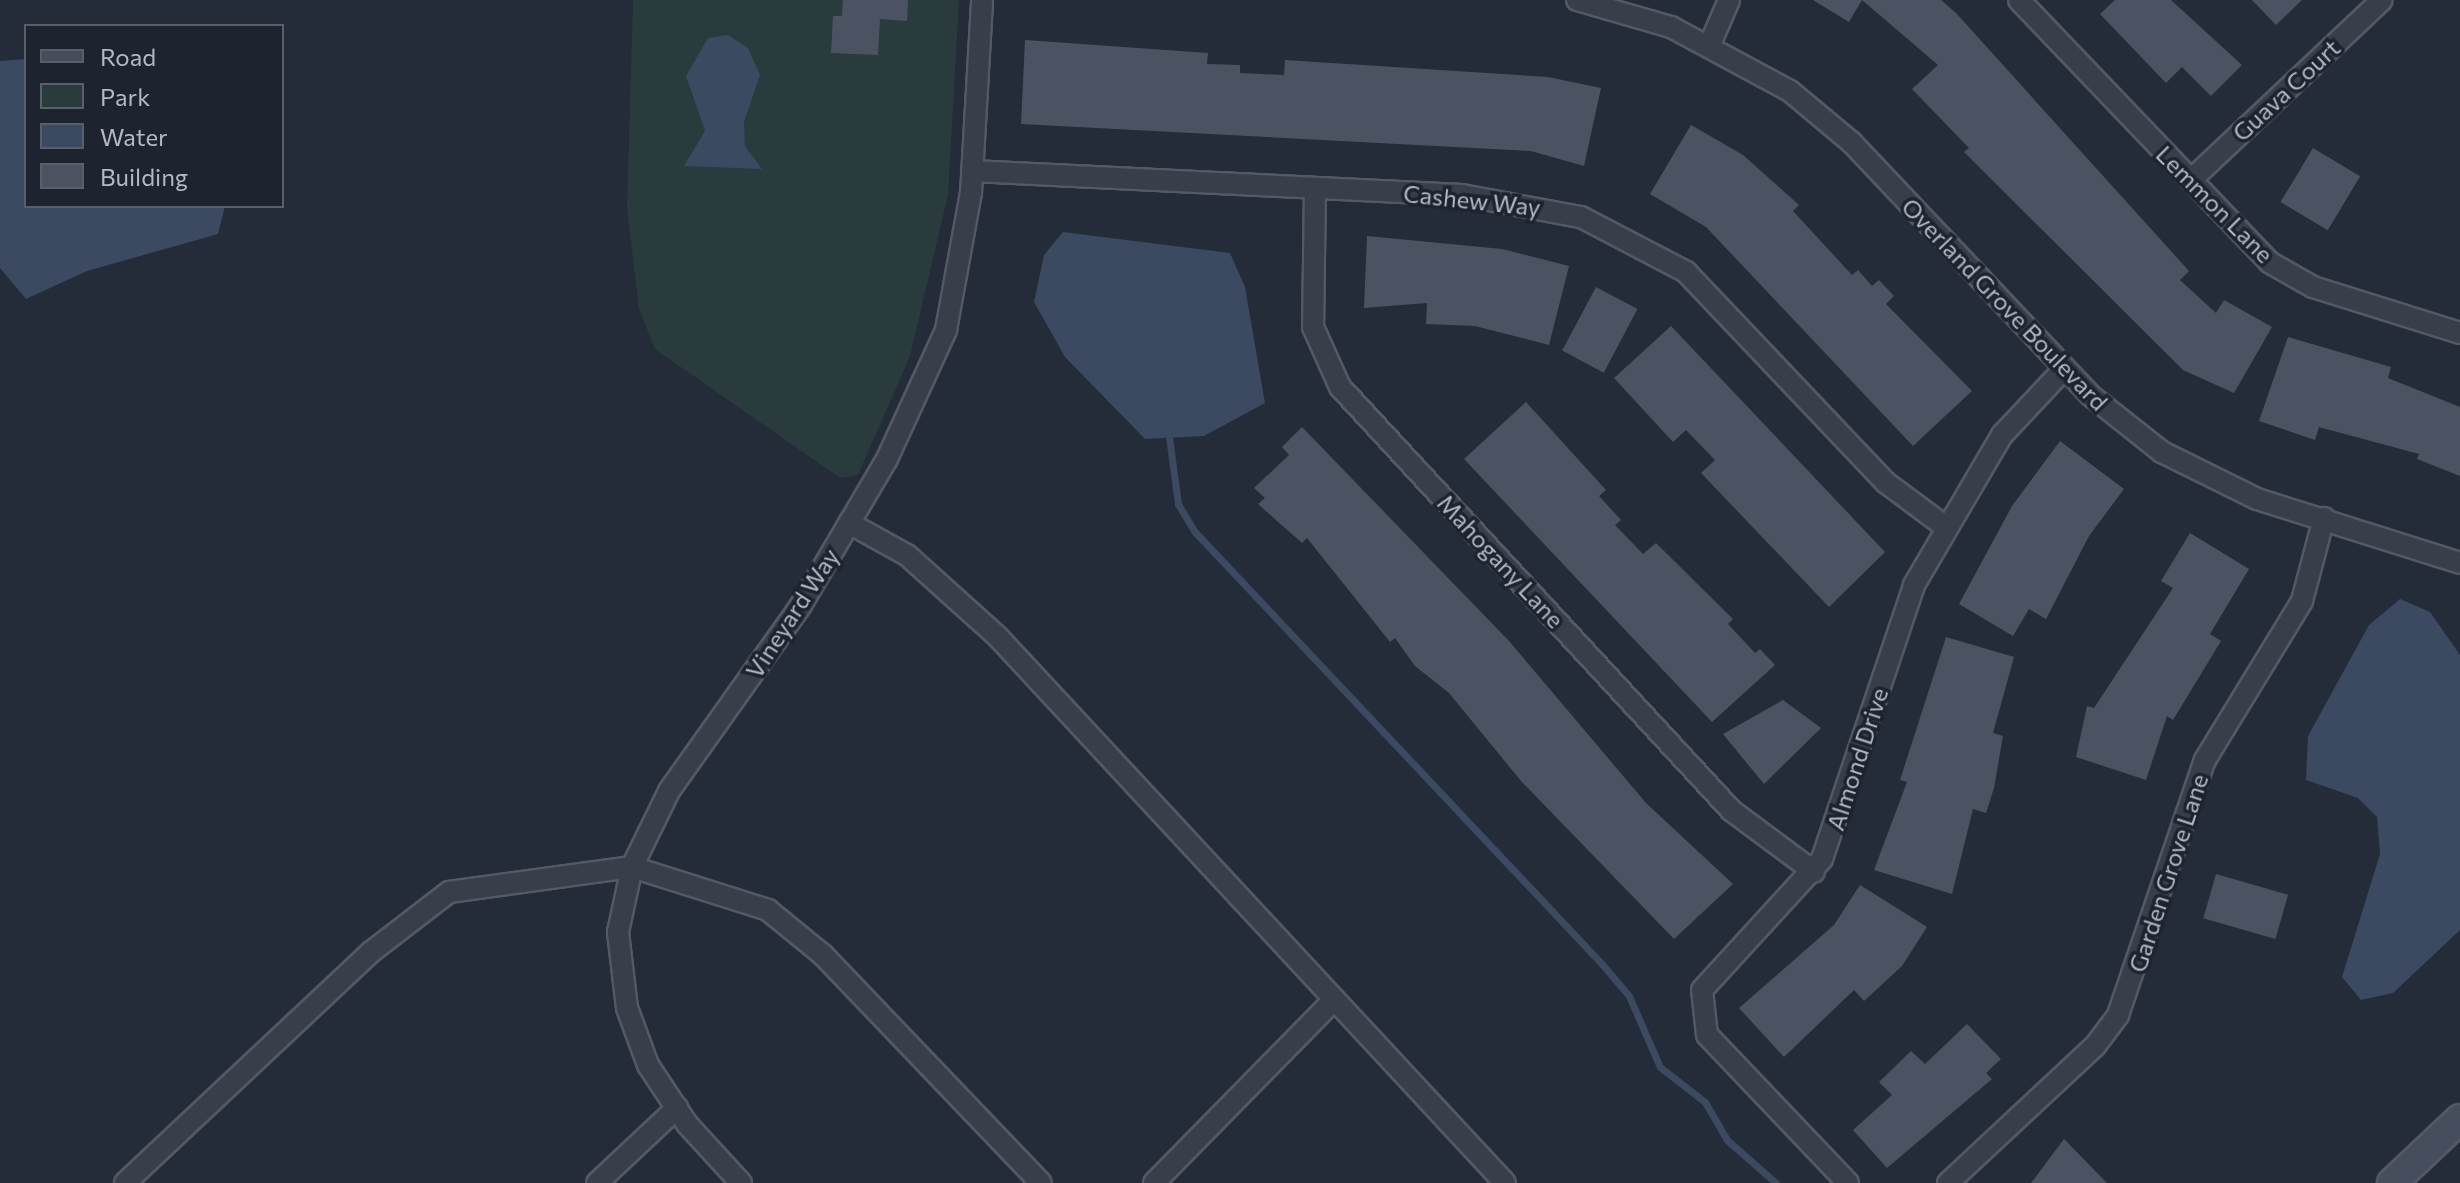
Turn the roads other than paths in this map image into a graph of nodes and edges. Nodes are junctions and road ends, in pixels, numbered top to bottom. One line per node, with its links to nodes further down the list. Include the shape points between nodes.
1 (982, 0): 7 (street, Vineyard Way)
2 (1577, 0): 6 (street, Overland Grove Boulevard)
3 (1729, 0): 6 (street)
4 (2019, 0): 8 (street, Lemmon Lane)
5 (2382, 0): 8 (street, Guava Court)
6 (1710, 44): 11 (street, Overland Grove Boulevard, via 1790,91 1851,142)
7 (972, 171): 9 (street, Cashew Way); 13 (street, Vineyard Way, via 946,330)
8 (2191, 180): 10 (street, Lemmon Lane, via 2269,262 2313,287)
9 (1315, 188): 14 (street, Cashew Way, via 1541,206 1656,252 1711,295 1902,497); 17 (street, Mahogany Lane, via 1313,327 1340,387 1732,811)
10 (2460, 333)
11 (2064, 369): 12 (street, Overland Grove Boulevard, via 2138,435 2192,469 2257,499); 14 (street, Almond Drive, via 2002,435)
12 (2324, 518): 15 (street, Overland Grove Boulevard); 28 (street, Garden Grove Lane, via 2302,601 2205,760 2118,1015 2095,1046)
13 (849, 523): 16 (street, Vineyard Way, via 801,605 669,791); 18 (street, via 907,555 998,637)
14 (1947, 528): 17 (street, Almond Drive, via 1909,596 1843,813)
15 (2460, 563)
16 (632, 867): 19 (street, Vineyard Way, via 618,932 627,1008 648,1065); 21 (street, via 449,892 371,952); 24 (street, via 768,910 823,955)
17 (1814, 872): 27 (street, Almond Drive, via 1709,978 1698,1006 1707,1035)
18 (1331, 1003): 25 (street); 26 (street)
19 (677, 1108): 22 (street); 23 (street, Vineyard Way)
20 (2460, 1119): 29 (main road)
21 (125, 1183)
22 (597, 1183)
23 (741, 1183)
24 (1041, 1183)
25 (1154, 1183)
26 (1505, 1183)
27 (1848, 1183)
28 (1948, 1183)
29 (2392, 1183)

